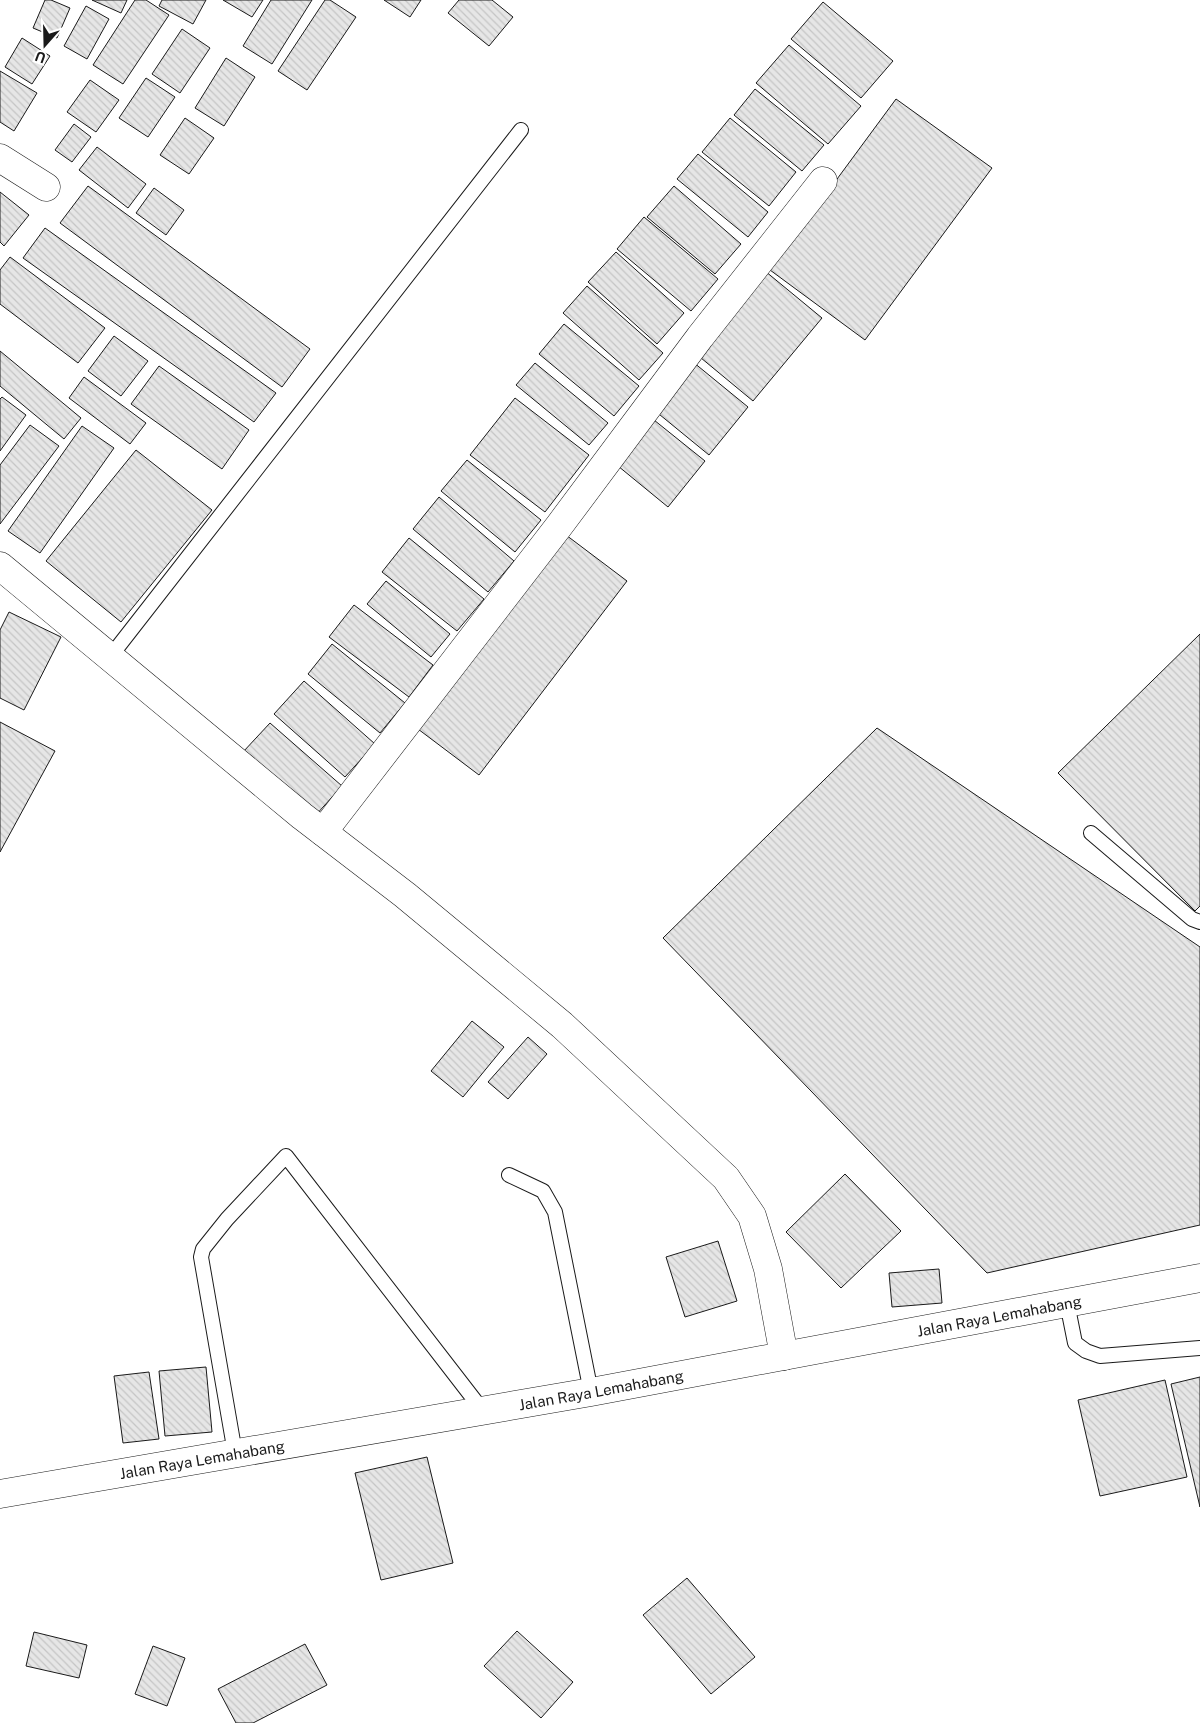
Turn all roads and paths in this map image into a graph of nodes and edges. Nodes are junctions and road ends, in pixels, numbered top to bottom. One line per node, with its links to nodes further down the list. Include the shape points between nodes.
1 (521, 130): 6 (lane)
2 (0, 158): 4 (street)
3 (823, 181): 7 (street, via 700,337)
4 (46, 187)
5 (0, 566): 6 (street)
6 (110, 657): 7 (street)
7 (323, 832): 14 (street, via 405,895 562,1026 726,1178 752,1216 768,1269)
8 (1091, 833): 9 (lane, via 1192,919)
9 (1200, 922)
10 (510, 1175): 15 (lane, via 543,1192 555,1212)
11 (1200, 1278): 12 (street, Jalan Raya Lemahabang)
12 (1067, 1303): 13 (lane, via 1075,1343 1100,1356); 14 (street, Jalan Raya Lemahabang)
13 (1200, 1348)
14 (784, 1356): 15 (street, Jalan Raya Lemahabang)
15 (591, 1392): 16 (street, Jalan Raya Lemahabang)
16 (483, 1411): 17 (street, Jalan Raya Lemahabang); 17 (lane, via 286,1156 227,1219 203,1249 201,1257)
17 (235, 1453): 18 (street, Jalan Raya Lemahabang)
18 (0, 1494)

